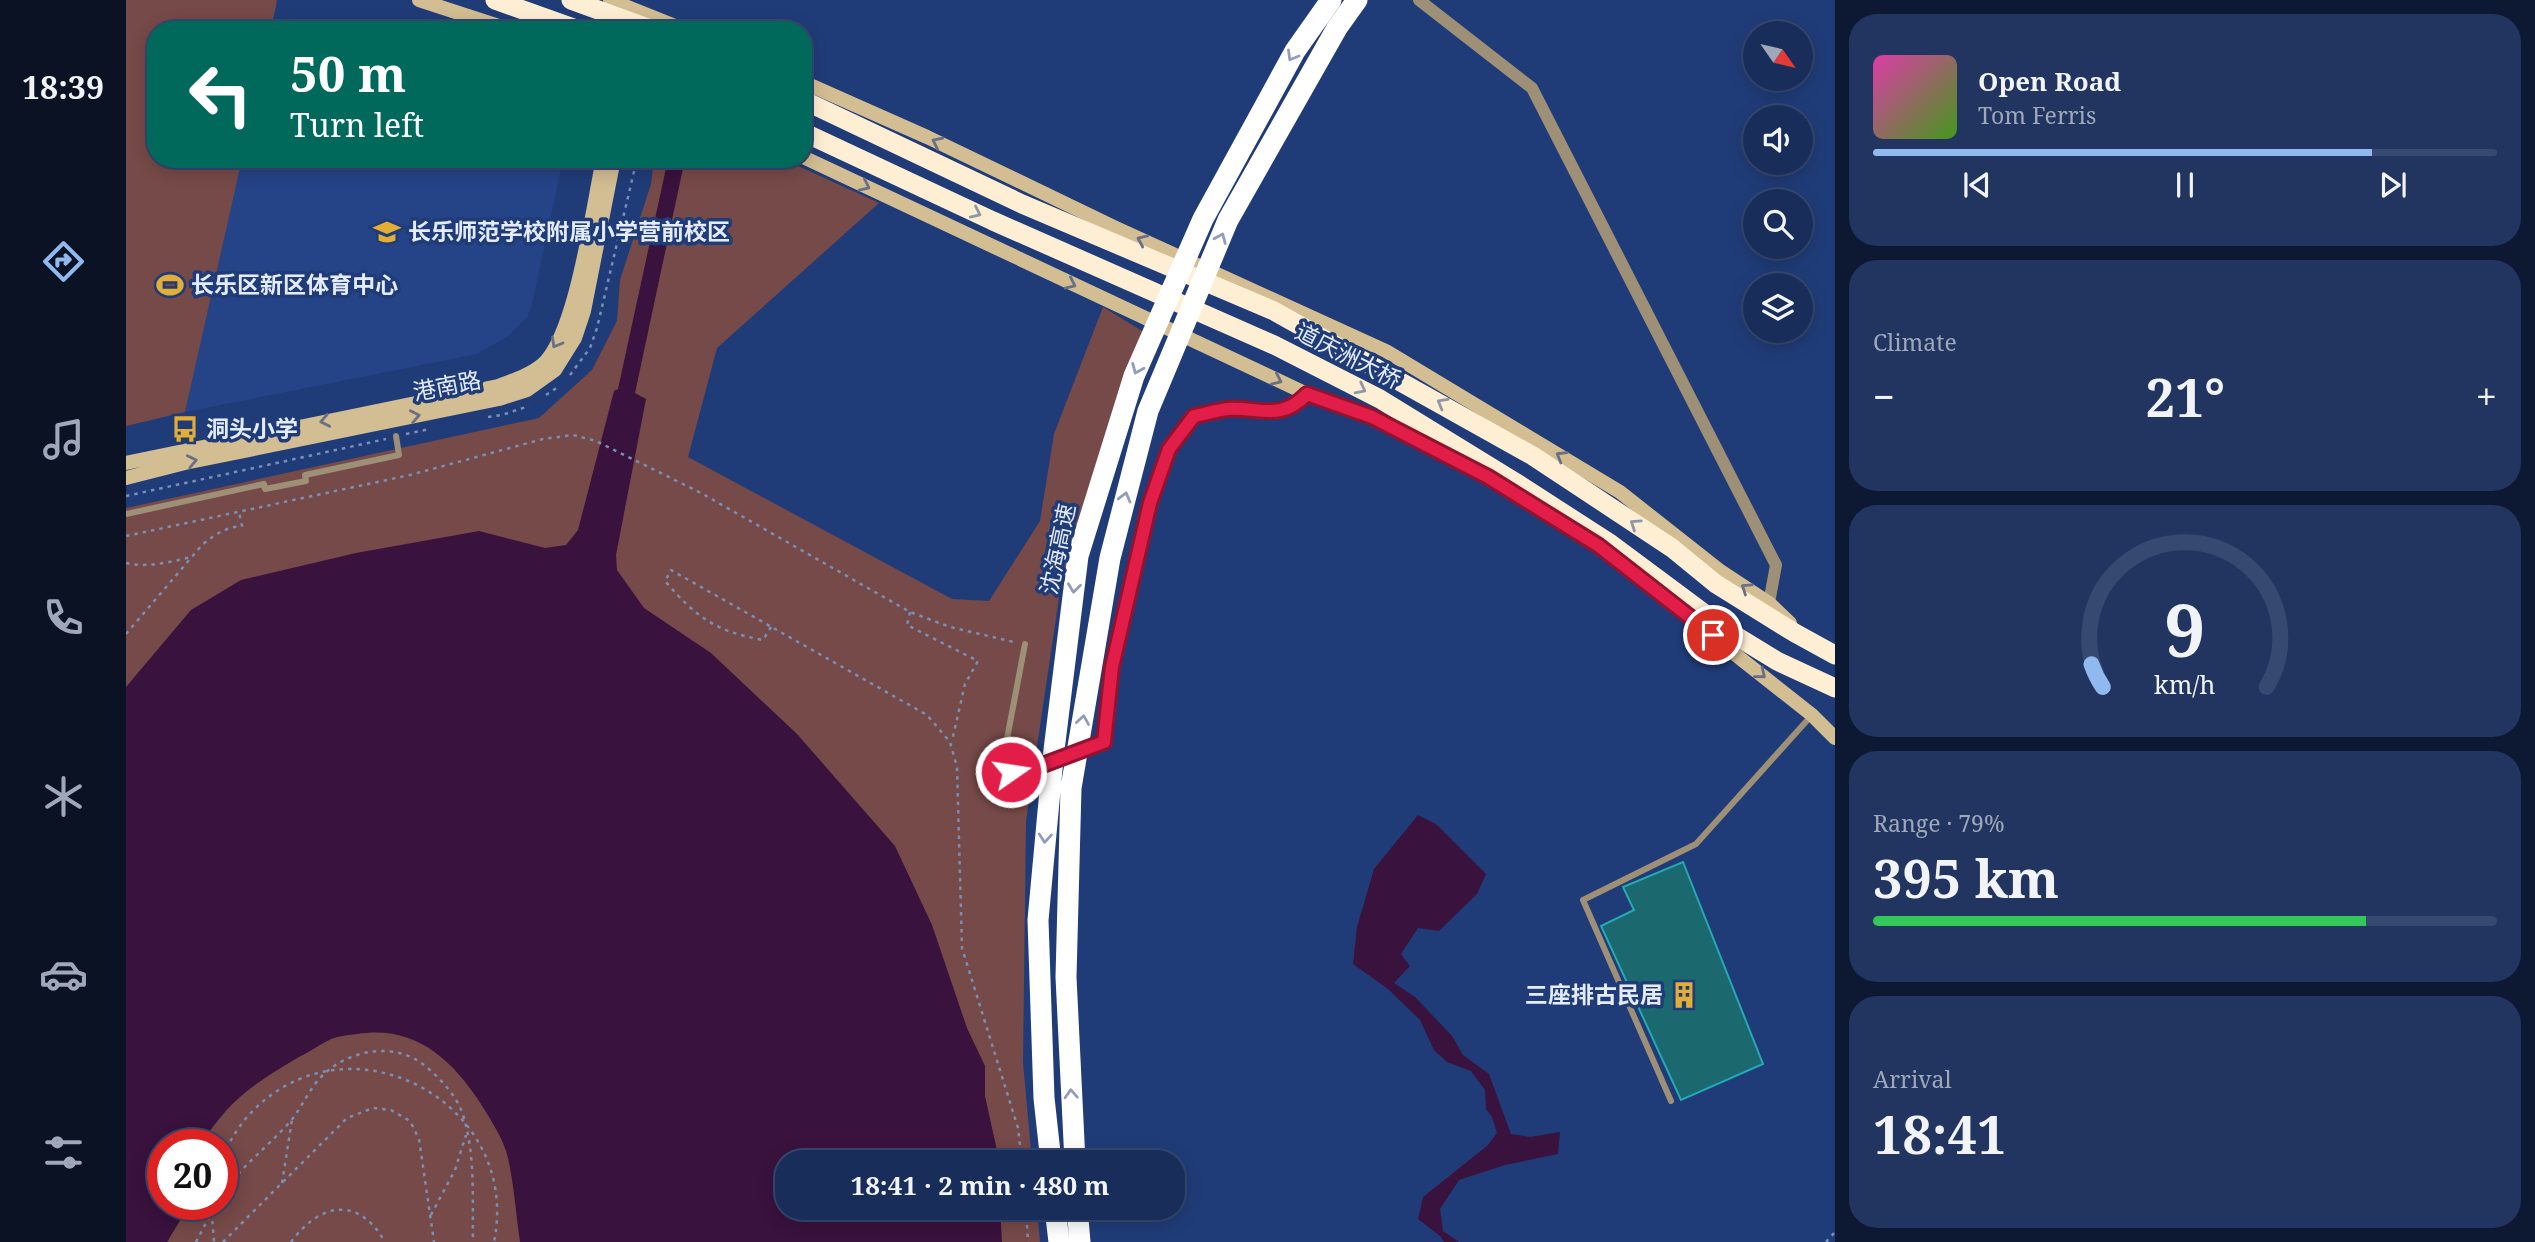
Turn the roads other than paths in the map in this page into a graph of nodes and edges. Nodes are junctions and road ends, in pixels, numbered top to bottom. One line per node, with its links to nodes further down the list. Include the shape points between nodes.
1 (419, 0): 9 (main road)
2 (495, 0): 10 (highway)
3 (571, 0): 8 (highway, bridge)
4 (610, 0): 8 (main road)
5 (1331, 0): 32 (highway, 沈海高速, one-way to 32, bridge, via 1295,51 1203,219 1133,376 1078,556 1038,920)
6 (1357, 0): 33 (highway, one-way to 6, bridge, via 1066,977 1071,788 1110,558 1148,411 1228,220)
7 (1419, 0): 22 (street, via 1532,88 1776,565)
8 (647, 18)
9 (484, 21)
10 (554, 21)
11 (812, 86): 22 (main road, one-way to 11, via 1620,492 1386,351)
12 (812, 104): 24 (highway, 道庆洲大桥, one-way to 12, bridge, via 1716,584 1672,548 1534,456 1285,317 1022,204)
13 (812, 136): 26 (highway, 道庆洲大桥, one-way to 26, bridge, via 1274,345 1380,399 1611,544 1728,631)
14 (812, 161): 17 (main road, one-way to 17)
15 (601, 168): 19 (main road, 港南路, one-way to 19, via 573,306 544,364 498,386)
16 (612, 168): 20 (main road, 港南路, one-way to 16, via 527,390 555,370 575,338)
17 (1307, 394): 27 (main road, one-way to 27, via 1372,417 1476,471 1599,546); 29 (lane, via 1284,410 1228,409 1194,416 1169,449 1129,588 1112,667 1104,742)
18 (396, 436): 21 (lane, via 399,455 305,475 306,481 265,489 264,484)
19 (126, 463)
20 (126, 478)
21 (126, 514)
22 (1769, 603): 25 (main road)
23 (1025, 644): 30 (lane, via 1002,765 1011,772 1024,772)
24 (1835, 655)
25 (1835, 664)
26 (1835, 688)
27 (1812, 715): 28 (main road); 31 (lane, via 1696,844 1583,900)
28 (1835, 737)
29 (1070, 755)
30 (1058, 759)
31 (1671, 1101)
32 (1050, 1150)
33 (1074, 1150)
34 (1056, 1220): 36 (highway)
35 (1078, 1220): 37 (highway)
36 (1059, 1242)
37 (1080, 1242)

